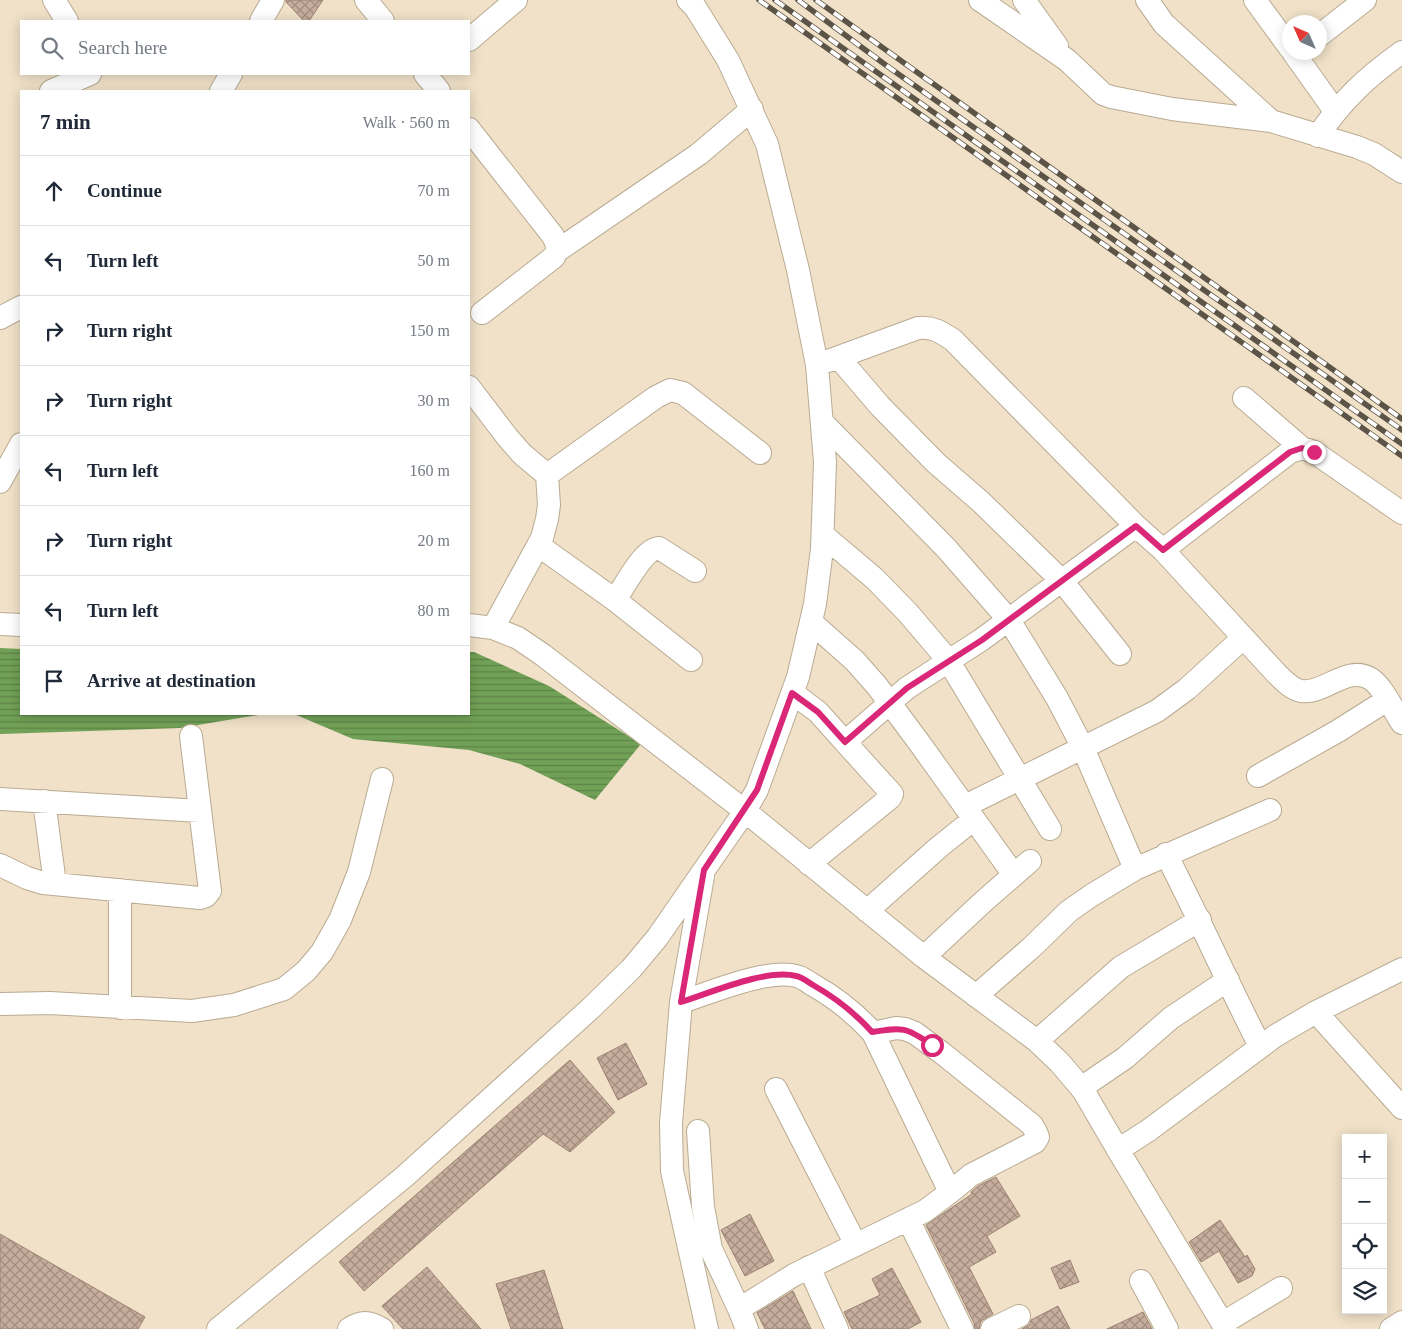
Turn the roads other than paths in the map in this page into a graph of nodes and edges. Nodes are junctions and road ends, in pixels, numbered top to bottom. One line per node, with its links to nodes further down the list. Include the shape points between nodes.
1 (54, 0): 11 (street)
2 (273, 0): 12 (street)
3 (366, 0): 13 (street)
4 (516, 0): 16 (street)
5 (688, 0): 24 (street, via 728,60)
6 (980, 0): 18 (street)
7 (1024, 0): 18 (street)
8 (1147, 0): 26 (street, via 1164,24)
9 (1255, 0): 15 (street)
10 (1365, 0): 14 (street)
11 (66, 20)
12 (261, 20)
13 (381, 20)
14 (1327, 30)
15 (1282, 37)
16 (470, 39)
17 (1402, 52): 25 (street, via 1374,72)
18 (1067, 60): 26 (street, via 1103,94 1111,97 1172,109)
19 (1299, 60): 25 (street)
20 (88, 75): 22 (street)
21 (230, 75): 23 (street)
22 (53, 90)
23 (222, 90)
24 (752, 109): 30 (street, via 699,154); 35 (street, via 767,144 780,194)
25 (1335, 111): 28 (street)
26 (1271, 121): 28 (street)
27 (470, 130): 30 (street, via 553,236)
28 (1318, 136): 29 (street, via 1374,154)
29 (1402, 172)
30 (557, 251): 32 (street, via 554,257)
31 (20, 308): 33 (street)
32 (482, 313)
33 (0, 318)
34 (839, 358): 35 (street); 45 (street, via 918,328 940,331 953,340); 50 (street, via 936,463)
35 (817, 365): 38 (street)
36 (470, 388): 42 (street, via 512,444)
37 (1244, 398): 40 (street)
38 (822, 422): 46 (street, via 825,462); 52 (street, via 946,548)
39 (20, 446): 43 (street)
40 (1302, 448): 44 (street, via 1314,452); 48 (street, via 1290,452)
41 (760, 453): 42 (street, via 683,393 670,390)
42 (547, 475): 47 (street, via 549,505)
43 (0, 482)
44 (1402, 513)
45 (1136, 526): 48 (street); 50 (street)
46 (823, 535): 53 (street); 61 (street, via 876,579)
47 (538, 545): 51 (street); 57 (street)
48 (1163, 550): 58 (street)
49 (695, 571): 51 (street, via 654,548 646,554)
50 (1062, 581): 52 (street); 59 (street)
51 (615, 600): 60 (street)
52 (1009, 620): 61 (street); 68 (street, via 1057,698)
53 (811, 622): 62 (street); 64 (street, via 855,661)
54 (0, 624): 55 (street)
55 (20, 625)
56 (470, 625): 57 (street)
57 (494, 628): 76 (street, via 518,638 543,655)
58 (1244, 638): 63 (street, via 1290,686 1309,691 1353,675 1363,675 1377,685); 68 (street, via 1169,703)
59 (1120, 654)
60 (691, 660)
61 (948, 660): 64 (street); 71 (street)
62 (792, 693): 67 (street, via 818,712); 76 (street, via 757,790)
63 (1387, 700): 65 (street); 69 (street)
64 (888, 703): 67 (street); 77 (street)
65 (1402, 723)
66 (190, 736): 75 (street)
67 (845, 742): 80 (street, via 892,794)
68 (1083, 748): 71 (street); 82 (street)
69 (1258, 776)
70 (382, 779): 94 (street, via 359,872 340,920 322,952 306,971 284,989 234,1005 192,1011)
71 (1021, 779): 77 (street); 78 (street)
72 (0, 799): 73 (street)
73 (44, 802): 75 (street); 84 (street)
74 (1270, 810): 79 (street)
75 (200, 811): 85 (street, via 208,895 200,898)
76 (744, 811): 80 (street); 83 (street)
77 (969, 813): 86 (street, via 939,847); 88 (street, via 1022,868)
78 (1050, 829)
79 (1166, 854): 82 (street); 87 (street)
80 (809, 864): 86 (street)
81 (0, 865): 84 (street, via 28,878)
82 (1135, 869): 91 (street, via 1069,911)
83 (704, 870): 92 (street); 115 (street, via 657,938 591,1008 404,1177)
84 (55, 884): 85 (street)
85 (120, 890): 94 (street)
86 (867, 911): 88 (street)
87 (1200, 920): 90 (street); 97 (street, via 1110,975)
88 (924, 957): 91 (street)
89 (1402, 968): 95 (street)
90 (1228, 980): 98 (street); 101 (street, via 1171,1018 1125,1058)
91 (976, 996): 97 (street)
92 (681, 1002): 96 (street, via 761,977 778,974 796,976 834,997); 118 (street, via 671,1123 672,1171)
93 (0, 1004): 94 (street)
94 (120, 1008)
95 (1316, 1012): 98 (street); 99 (street)
96 (872, 1032): 105 (street, via 946,1180); 105 (street, via 896,1028 915,1033 1036,1132 1035,1142 971,1176)
97 (1037, 1042): 101 (street)
98 (1260, 1046): 104 (street)
99 (1393, 1085): 102 (street)
100 (776, 1088): 107 (street)
101 (1081, 1088): 104 (street)
102 (1402, 1108)
103 (698, 1131): 112 (street, via 703,1206 711,1250)
104 (1118, 1150): 114 (street)
105 (949, 1193): 106 (street)
106 (908, 1219): 107 (street); 120 (street)
107 (856, 1245): 108 (street)
108 (810, 1267): 112 (street, via 794,1275); 119 (street)
109 (1141, 1280): 122 (street)
110 (1281, 1288): 114 (street)
111 (1019, 1316): 121 (street)
112 (743, 1319)
113 (1402, 1322): 123 (street)
114 (1224, 1326)
115 (218, 1329)
116 (349, 1329): 117 (street, via 369,1322)
117 (382, 1329)
118 (707, 1329)
119 (837, 1329)
120 (962, 1329)
121 (992, 1329)
122 (1167, 1329)
123 (1391, 1329)

